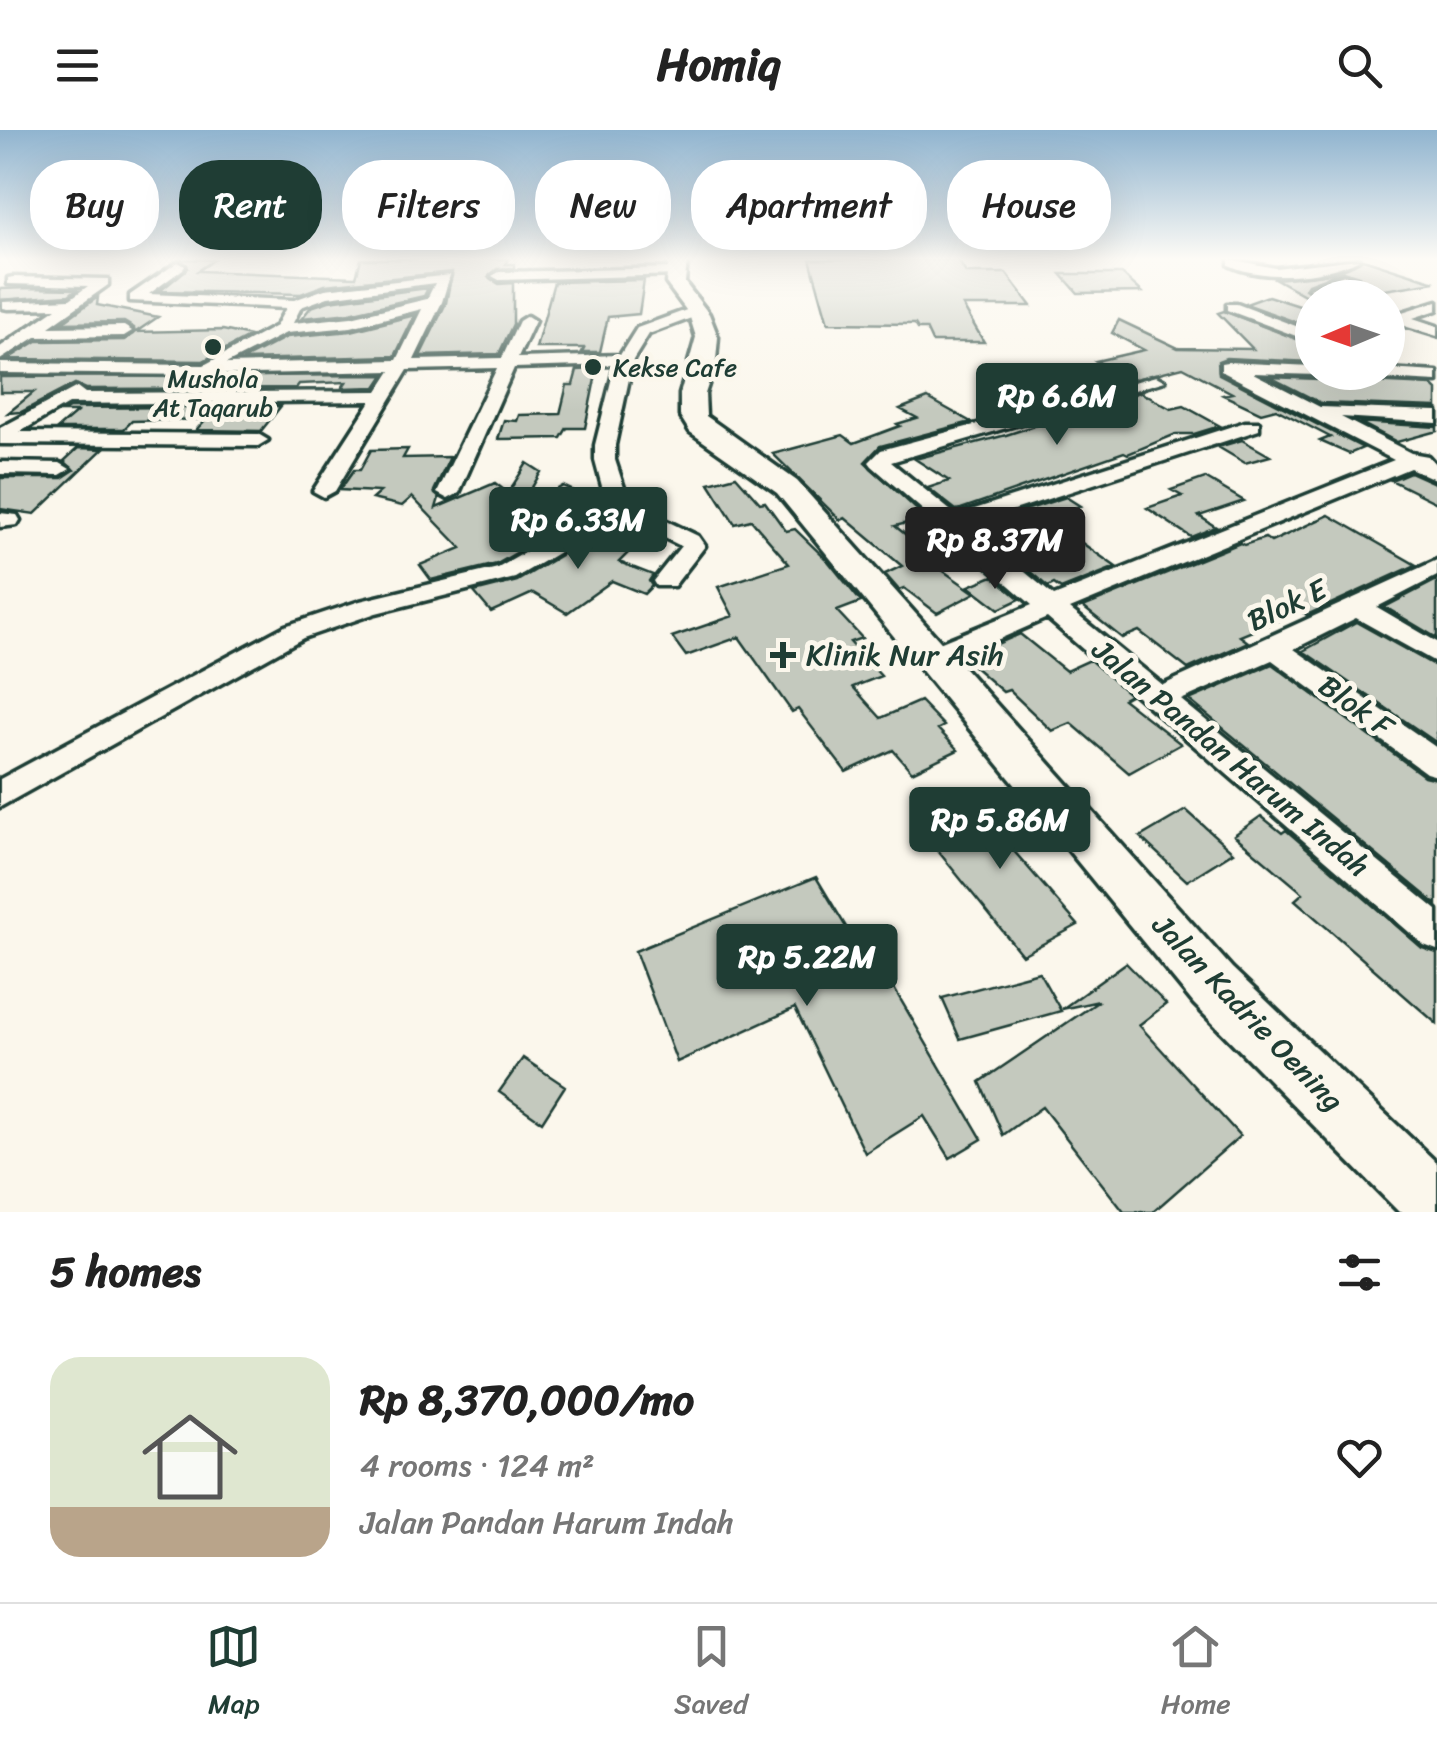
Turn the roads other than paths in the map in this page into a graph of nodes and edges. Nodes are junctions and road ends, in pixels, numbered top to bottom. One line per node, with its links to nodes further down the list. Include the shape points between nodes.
1 (68, 309): 15 (street)
2 (292, 309): 11 (street)
3 (404, 309): 11 (street)
4 (431, 309): 20 (street)
5 (1238, 309): 8 (street)
6 (1278, 309): 8 (street)
7 (697, 311): 17 (street, via 643,330); 51 (main road, Jalan Kadrie Oening, via 707,353 694,385 692,417 787,487)
8 (1255, 316): 13 (street)
9 (527, 322): 19 (street)
10 (1405, 322): 14 (street)
11 (282, 329): 25 (street)
12 (124, 331): 15 (street)
13 (1295, 331)
14 (1437, 331)
15 (34, 332): 16 (street)
16 (0, 355)
17 (626, 357): 19 (street); 43 (street, via 605,446)
18 (1209, 358): 21 (street)
19 (509, 362): 20 (street); 42 (street)
20 (403, 365): 25 (street); 29 (street)
21 (1226, 367): 24 (street); 31 (street)
22 (0, 368): 23 (street)
23 (121, 368): 25 (street); 30 (street)
24 (1295, 369)
25 (203, 370)
26 (1405, 375): 27 (street)
27 (1437, 377)
28 (1156, 382): 44 (street, Jalan Pandan Harum Indah, via 881,458 884,468)
29 (384, 396): 30 (street); 41 (street)
30 (64, 399): 34 (street)
31 (1314, 410): 32 (street); 37 (street)
32 (1437, 417)
33 (1252, 426): 44 (street)
34 (0, 437): 35 (street)
35 (258, 440)
36 (1437, 456): 37 (street)
37 (1411, 460): 40 (street); 47 (street)
38 (0, 468): 39 (street)
39 (60, 470)
40 (1437, 474)
41 (324, 491)
42 (448, 493)
43 (619, 507): 46 (street, via 690,541 690,554); 54 (street, via 506,573 294,632)
44 (953, 523): 47 (street, Jalan Pandan Harum Indah)
45 (1437, 568): 48 (street, Blok E)
46 (665, 581)
47 (1051, 605): 51 (street); 52 (street, Jalan Pandan Harum Indah)
48 (1359, 608): 49 (street, Blok E); 50 (street)
49 (1274, 648): 52 (street, Blok E); 53 (street, Blok F)
50 (1437, 654)
51 (932, 657): 56 (main road, Jalan Kadrie Oening, via 1213,986)
52 (1162, 697): 55 (street, Jalan Pandan Harum Indah)
53 (1437, 764)
54 (0, 794)
55 (1437, 933)
56 (1430, 1187)

